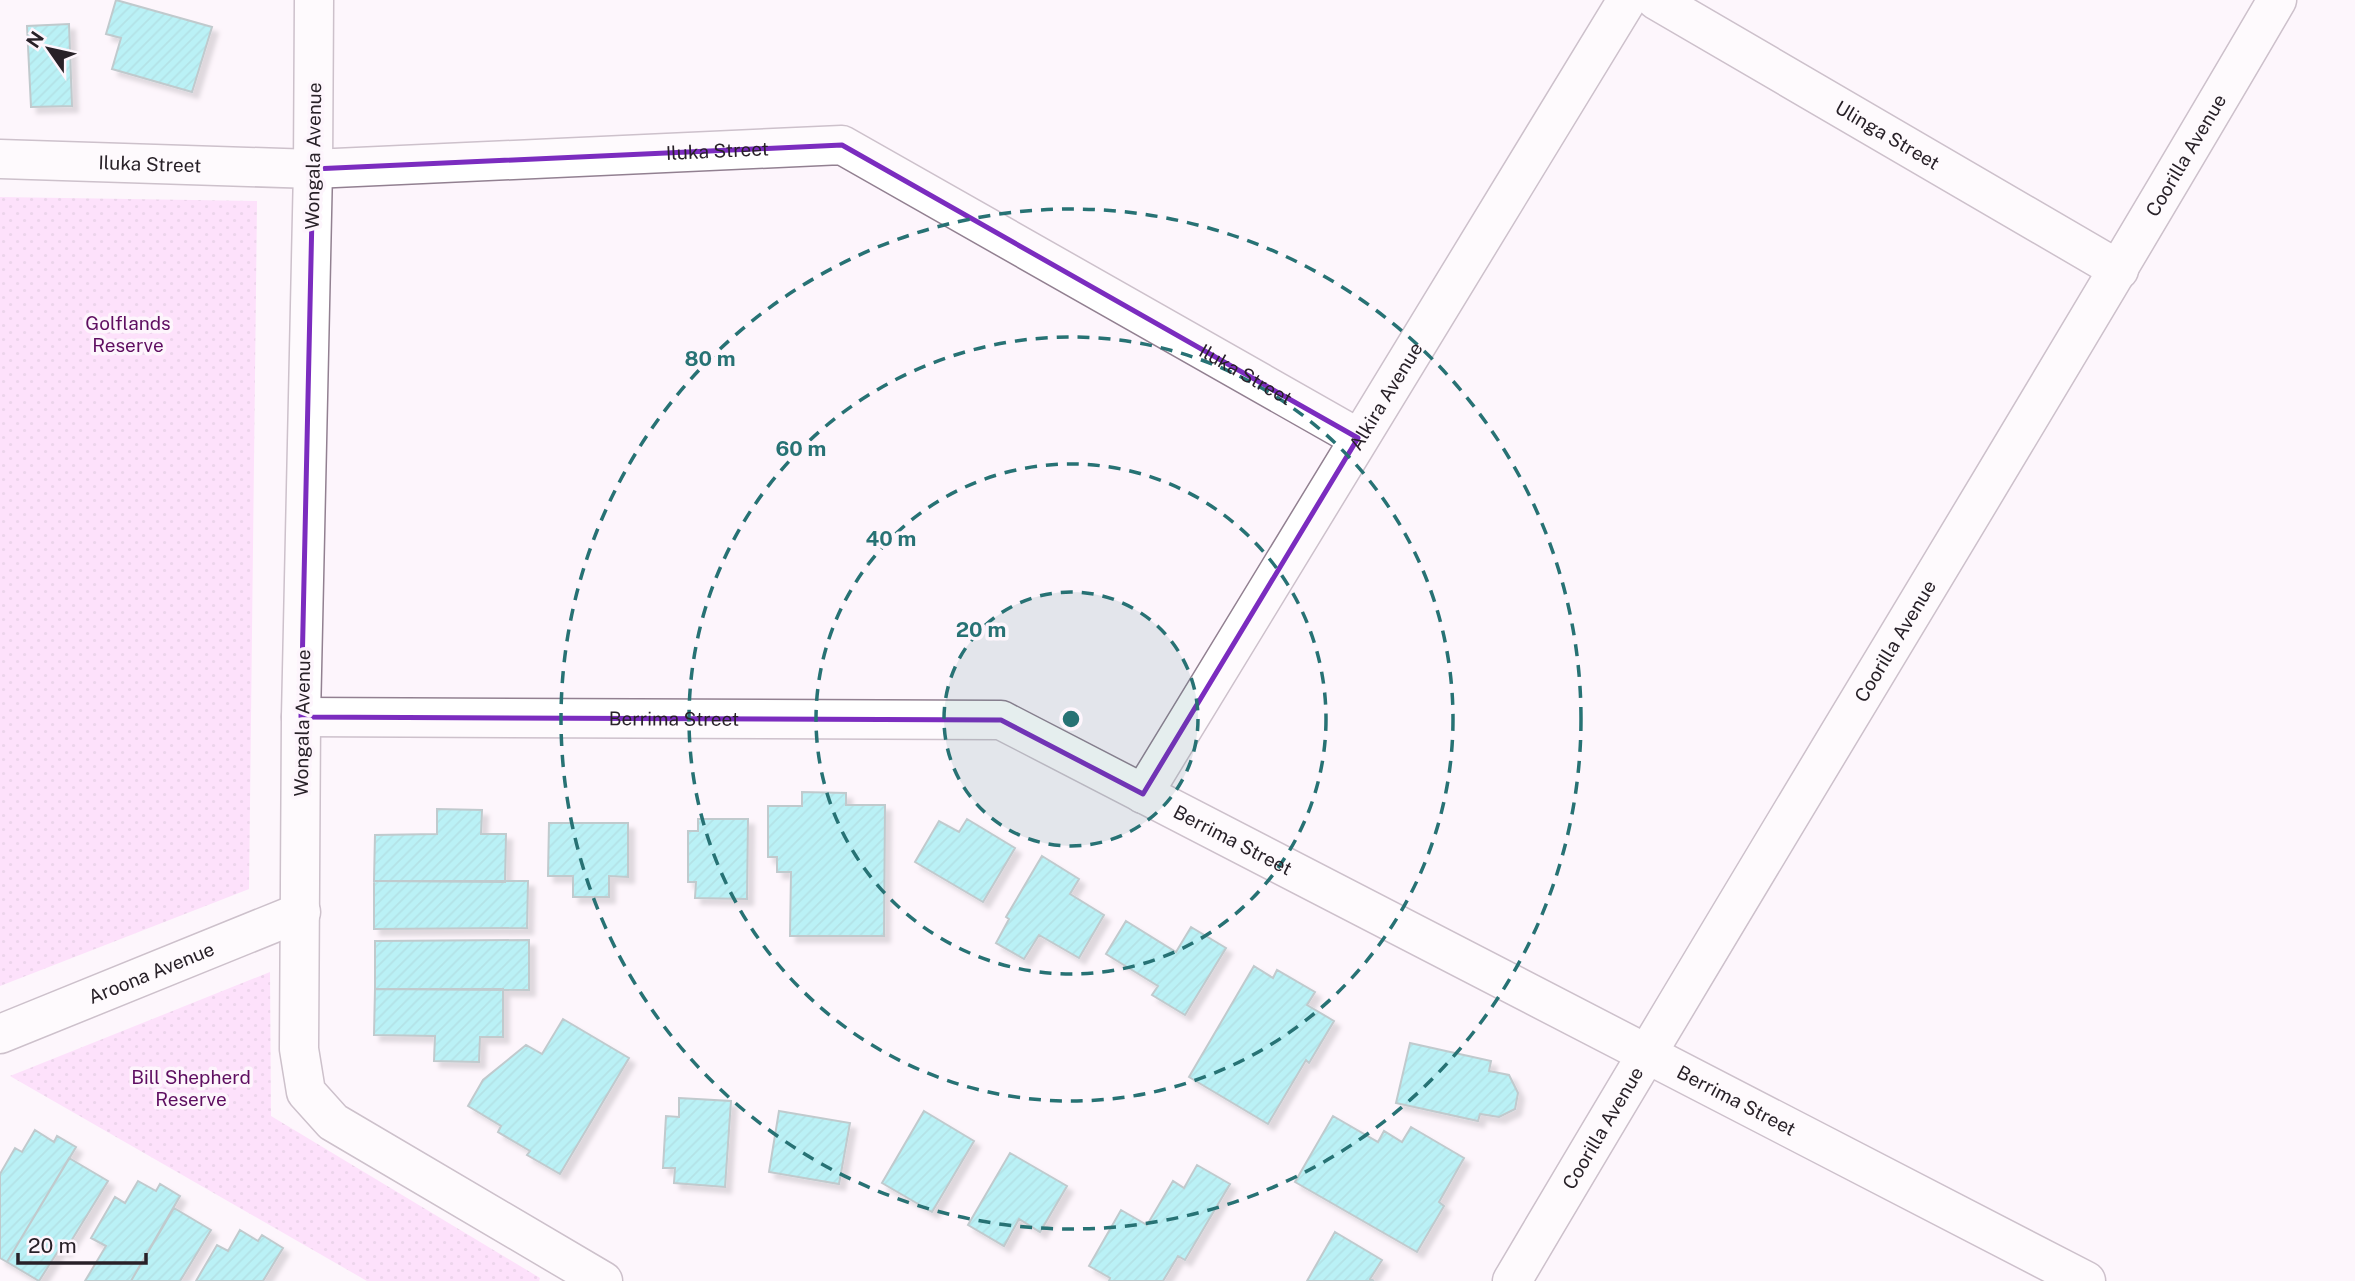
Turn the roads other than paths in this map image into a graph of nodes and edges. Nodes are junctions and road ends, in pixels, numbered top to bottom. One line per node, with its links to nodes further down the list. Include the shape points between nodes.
1 (314, 0): 6 (street, Wongala Avenue)
2 (1627, 0): 8 (street, Alkira Avenue)
3 (1656, 0): 7 (street, Ulinga Street)
4 (2277, 0): 7 (street, Coorilla Avenue)
5 (0, 159): 6 (street, Iluka Street)
6 (313, 169): 8 (street, Iluka Street, via 842,145); 9 (street, Wongala Avenue)
7 (2119, 270): 13 (street, Coorilla Avenue)
8 (1359, 439): 10 (street, Alkira Avenue)
9 (301, 717): 10 (street, Berrima Street, via 1001,720); 11 (street, Wongala Avenue)
10 (1143, 794): 13 (street, Berrima Street)
11 (301, 912): 12 (street, Aroona Avenue); 14 (street, Wongala Avenue, via 299,1049 306,1092 333,1122)
12 (0, 1034)
13 (1646, 1054): 15 (street, Coorilla Avenue); 16 (street, Berrima Street)
14 (603, 1281)
15 (1512, 1281)
16 (2086, 1281)

